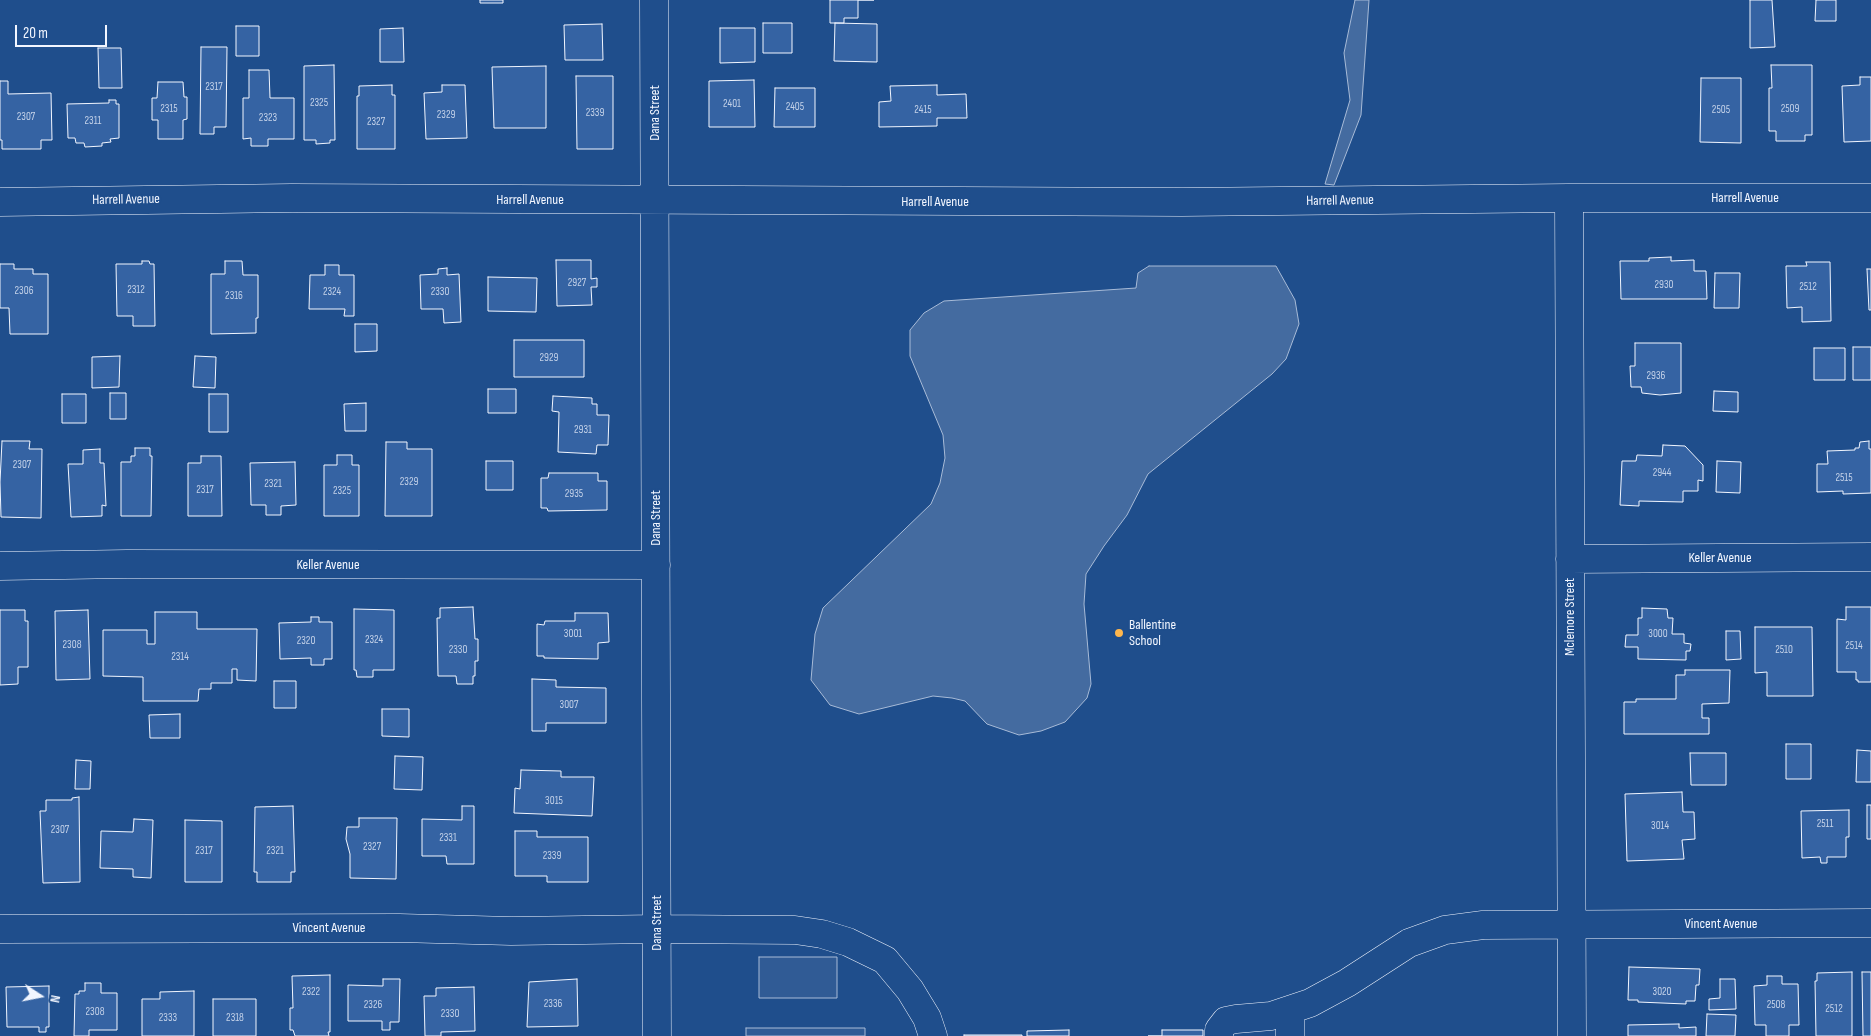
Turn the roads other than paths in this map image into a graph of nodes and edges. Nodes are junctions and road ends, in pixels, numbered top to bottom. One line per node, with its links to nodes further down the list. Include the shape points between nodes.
1 (654, 0): 4 (street, Dana Street)
2 (1569, 198): 3 (street, Harrell Avenue); 4 (street, Harrell Avenue, via 1182,202); 7 (street, Mclemore Street)
3 (1871, 198)
4 (655, 201): 5 (street, Harrell Avenue, via 292,198); 8 (street, Dana Street)
5 (0, 202)
6 (1871, 557): 7 (street, Keller Avenue)
7 (1570, 559): 11 (street, Mclemore Street)
8 (656, 565): 9 (street, Keller Avenue); 13 (street, Dana Street)
9 (0, 566)
10 (1871, 923): 11 (street, Vincent Avenue)
11 (1572, 925): 14 (street, Vincent Avenue, via 1483,925 1445,930 1409,943 1310,1003); 18 (street, Mclemore Street)
12 (0, 929): 13 (street, Vincent Avenue)
13 (657, 929): 15 (street, Dana Street); 16 (street, Vincent Avenue, via 795,930 848,942 885,960 928,1018)
14 (1290, 1023): 17 (street, Vincent Avenue, via 1271,1016 1236,1019 1226,1022)
15 (657, 1036)
16 (933, 1036)
17 (1218, 1036)
18 (1572, 1036)

